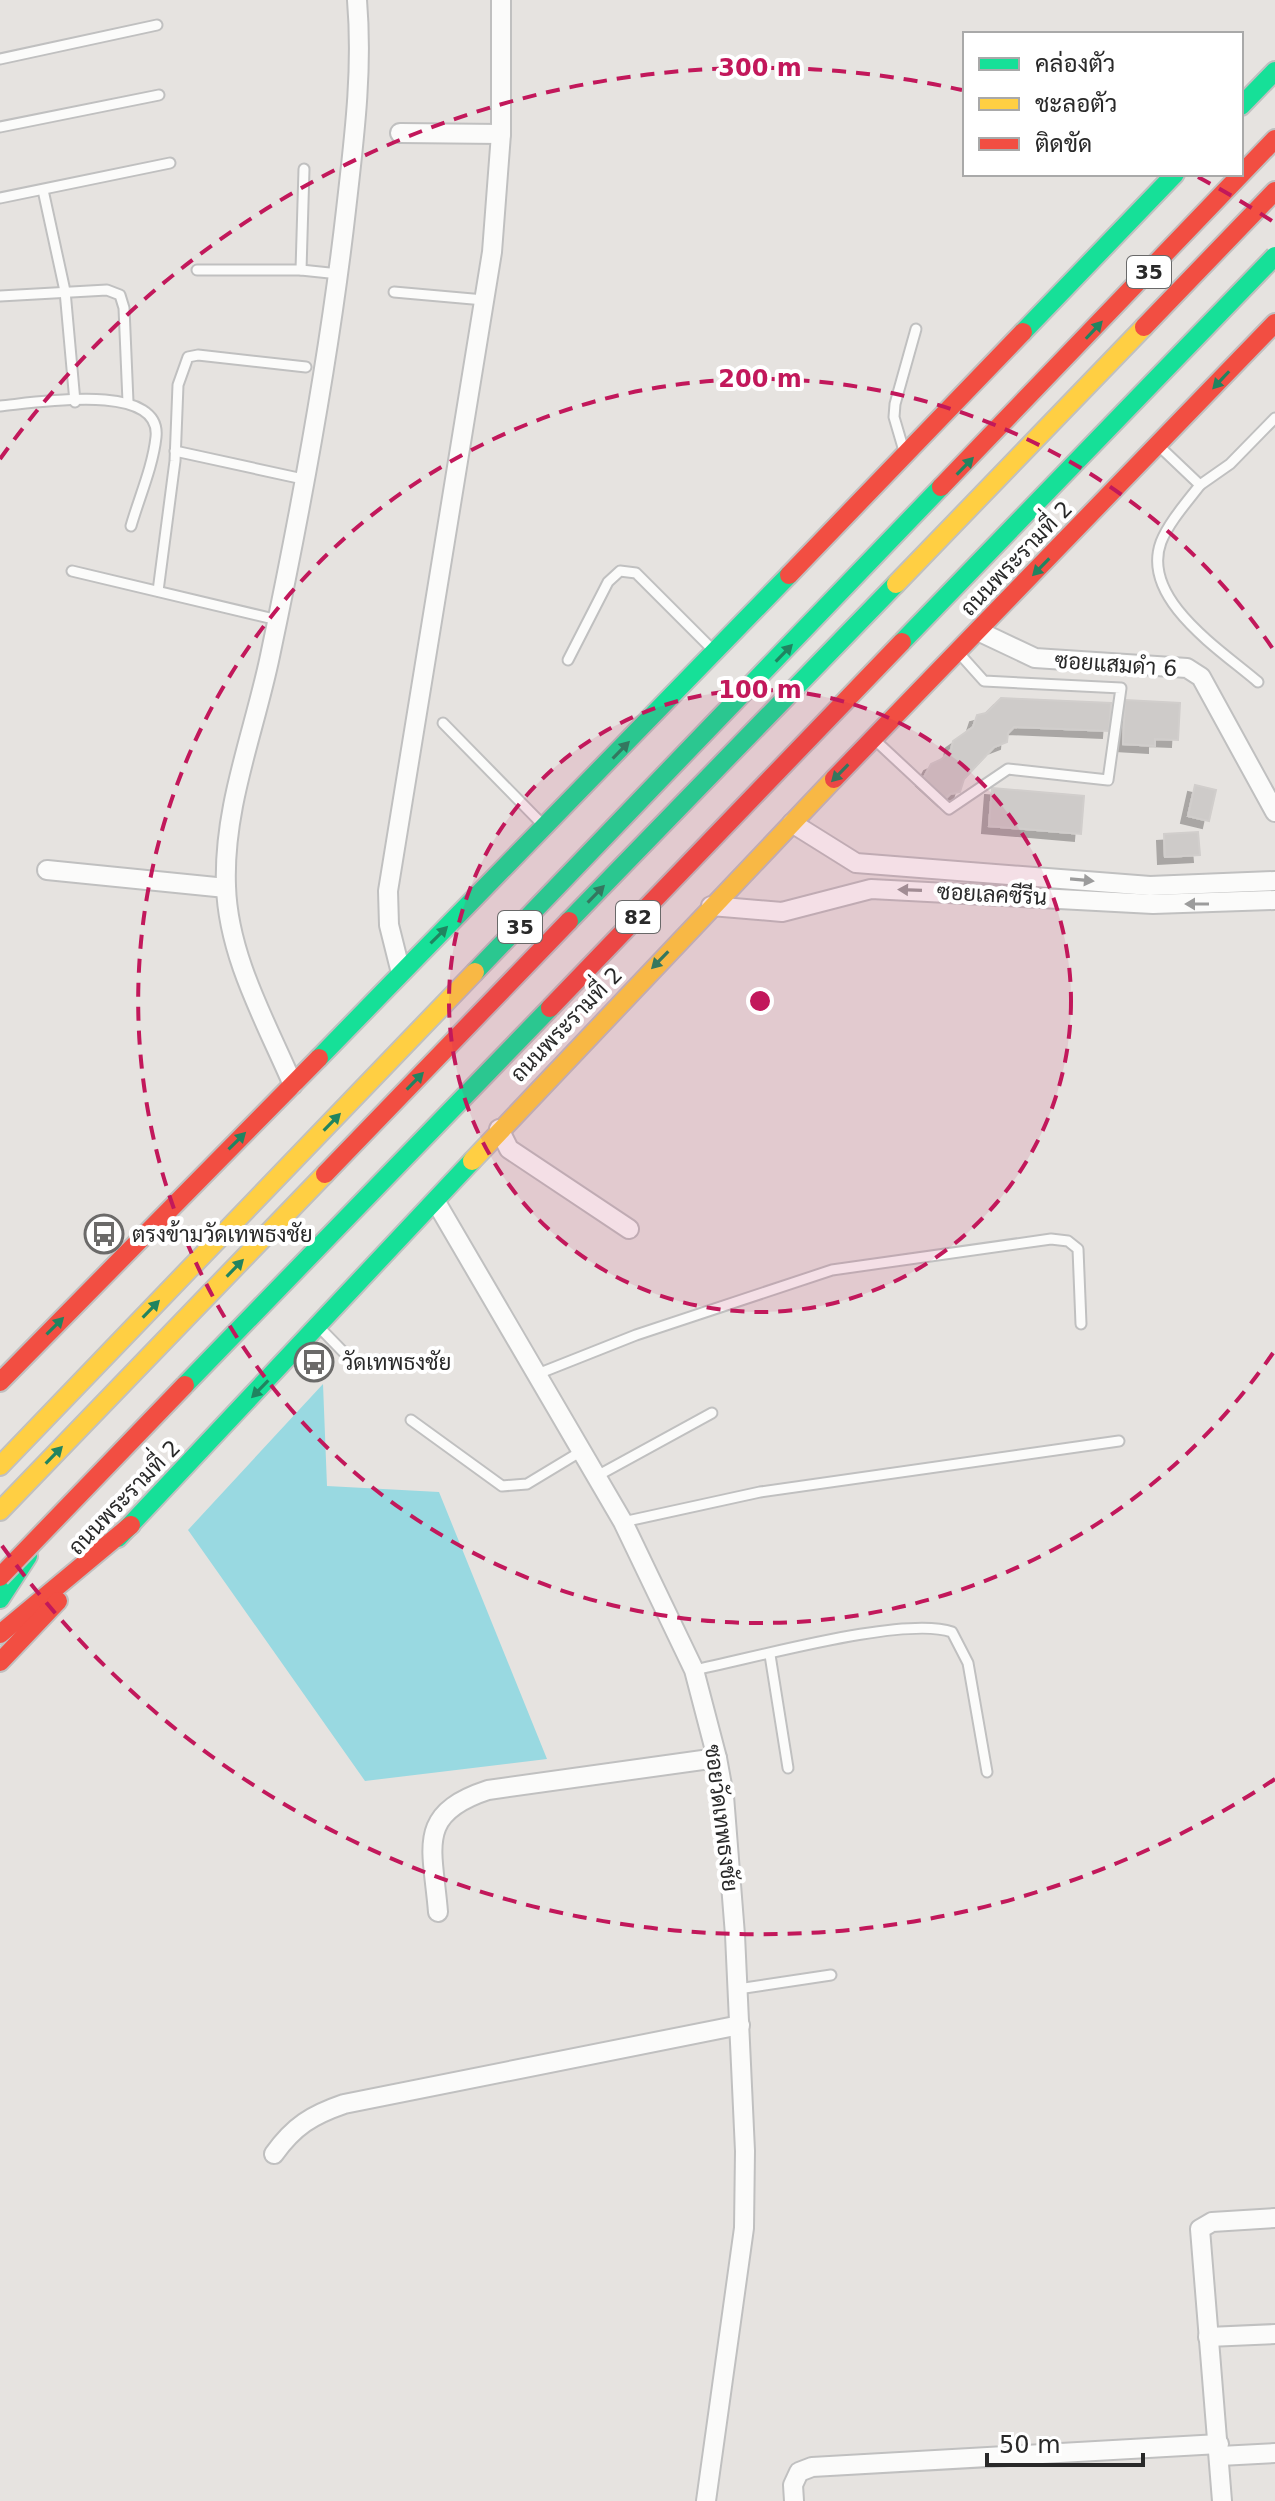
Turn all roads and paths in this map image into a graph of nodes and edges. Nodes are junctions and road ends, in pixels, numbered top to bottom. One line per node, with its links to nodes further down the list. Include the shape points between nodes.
1 (357, 0): 25 (street, via 360,85)
2 (501, 0): 11 (street)
3 (157, 25): 4 (lane)
4 (0, 59)
5 (1275, 71): 7 (main road)
6 (159, 95): 8 (lane)
7 (1243, 104)
8 (0, 127)
9 (1275, 131): 13 (main road)
10 (400, 133): 11 (street)
11 (501, 134): 29 (street, via 499,195)
12 (1275, 139): 13 (main road, 35)
13 (1258, 157): 16 (main road, 35, one-way to 13)
14 (170, 163): 19 (lane)
15 (304, 169): 24 (lane)
16 (1243, 173)
17 (1173, 176): 39 (main road, 35)
18 (1240, 176): 76 (main road, 35, one-way to 18)
19 (43, 190): 21 (lane); 26 (lane)
20 (1275, 191): 79 (main road, 82, one-way to 20)
21 (0, 198)
22 (1275, 256): 78 (main road, ถนนพระรามที่ 2); 83 (main road, 82, bridge)
23 (197, 270): 24 (lane)
24 (301, 270): 25 (lane)
25 (339, 274): 40 (street)
26 (65, 291): 28 (lane); 33 (lane); 34 (lane, via 107,290 120,295)
27 (394, 292): 29 (lane)
28 (0, 296)
29 (484, 300): 62 (street, via 388,891 389,925)
30 (1275, 323): 37 (main road, ถนนพระรามที่ 2, one-way to 37)
31 (916, 329): 39 (lane, via 895,404)
32 (306, 367): 38 (lane, via 188,357 178,385)
33 (75, 402): 34 (lane); 35 (lane)
34 (128, 402): 42 (lane, via 148,411 157,436)
35 (0, 406)
36 (1275, 418): 41 (lane, via 1230,464)
37 (1159, 446): 41 (lane); 46 (main road, ถนนพระรามที่ 2, one-way to 46)
38 (175, 451): 40 (lane); 44 (lane)
39 (905, 455): 47 (main road, 35)
40 (303, 479): 45 (street)
41 (1200, 485): 50 (lane, via 1161,543 1158,570 1166,597)
42 (131, 526)
43 (72, 571): 44 (lane)
44 (158, 591): 45 (lane)
45 (278, 620): 58 (street, via 256,725 230,810)
46 (978, 631): 48 (main road, ถนนพระรามที่ 2); 53 (street, ซอยแสมดำ 6, via 1035,658 1187,668 1201,677)
47 (716, 652): 49 (lane, via 636,573 620,571 608,582); 55 (main road, 35, one-way to 47)
48 (958, 652): 52 (main road, ถนนพระรามที่ 2); 52 (lane, via 984,681 1121,688 1108,780 1008,769 949,809)
49 (568, 660)
50 (1258, 682)
51 (443, 723): 55 (lane)
52 (874, 739): 54 (main road, ถนนพระรามที่ 2, one-way to 54)
53 (1275, 812)
54 (792, 823): 59 (street, ซอยเลคซีรีน, one-way to 59, via 856,863); 61 (main road, ถนนพระรามที่ 2)
55 (546, 828): 62 (main road, 35, one-way to 55)
56 (47, 870): 58 (street)
57 (1275, 881): 59 (street, ซอยเลคซีรีน)
58 (226, 888): 63 (street, via 244,971)
59 (1152, 895): 60 (street, ซอยเลคซีรีน, one-way to 59); 61 (street, ซอยเลคซีรีน, one-way to 61, via 871,889 782,912)
60 (1275, 900)
61 (711, 906): 64 (main road, ถนนพระรามที่ 2, one-way to 64)
62 (401, 973): 63 (main road, 35)
63 (293, 1085): 71 (main road, 35, one-way to 63)
64 (499, 1129): 65 (main road, ถนนพระรามที่ 2); 66 (street, via 509,1149)
65 (436, 1202): 68 (main road, ถนนพระรามที่ 2); 70 (street, ซอยวัดเทพธงชัย)
66 (629, 1229)
67 (1081, 1324): 70 (lane, via 1078,1249 1068,1241 1039,1240 832,1270 695,1314)
68 (319, 1327): 69 (lane); 81 (main road, ถนนพระรามที่ 2, one-way to 81)
69 (358, 1367)
70 (535, 1375): 75 (street, ซอยวัดเทพธงชัย)
71 (0, 1382)
72 (712, 1413): 77 (lane)
73 (411, 1420): 75 (lane, via 502,1486 527,1484)
74 (1119, 1441): 80 (lane, via 760,1492)
75 (580, 1452): 77 (street, ซอยวัดเทพธงชัย)
76 (3, 1462)
77 (597, 1476): 80 (street, ซอยวัดเทพธงชัย)
78 (59, 1506): 82 (main road, ถนนพระรามที่ 2); 84 (main road)
79 (0, 1511)
80 (623, 1522): 88 (street, ซอยวัดเทพธงชัย)
81 (131, 1525): 85 (main road); 87 (main road, ถนนพระรามที่ 2)
82 (0, 1567)
83 (0, 1577)
84 (0, 1599)
85 (0, 1634)
86 (770, 1655): 88 (lane); 90 (lane); 91 (lane, via 914,1627 952,1632 968,1663)
87 (0, 1662)
88 (694, 1670): 89 (street, ซอยวัดเทพธงชัย)
89 (717, 1758): 92 (street, via 488,1790 460,1799 446,1810 434,1832); 94 (street, ซอยวัดเทพธงชัย)
90 (788, 1768)
91 (987, 1772)
92 (438, 1912)
93 (831, 1975): 94 (lane)
94 (738, 1989): 95 (street, ซอยวัดเทพธงชัย)
95 (740, 2025): 96 (street, via 344,2104 292,2129); 102 (street, ซอยวัดเทพธงชัย, via 744,2228)
96 (274, 2154)
97 (1275, 2218): 99 (street, via 1212,2222 1200,2229)
98 (1275, 2334): 99 (street)
99 (1208, 2337): 100 (street)
100 (1219, 2450): 101 (street); 103 (street, via 812,2467 799,2472); 104 (street)
101 (1275, 2453)
102 (706, 2501)
103 (794, 2501)
104 (1222, 2501)

